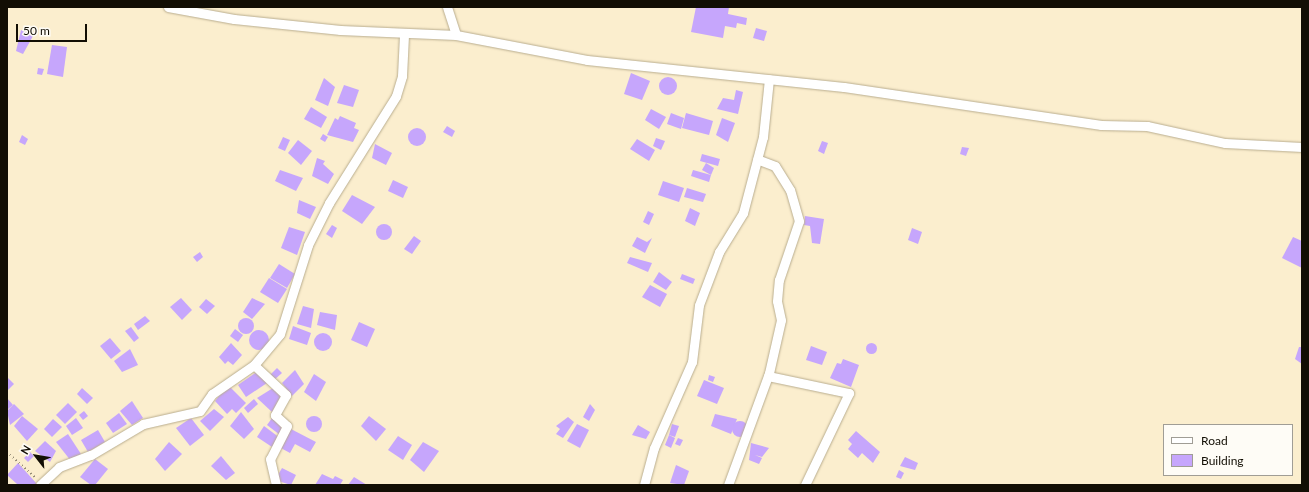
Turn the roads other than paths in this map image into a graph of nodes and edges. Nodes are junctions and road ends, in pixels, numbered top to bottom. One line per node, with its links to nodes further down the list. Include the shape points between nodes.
1 (168, 7): 3 (street, via 234,19)
2 (447, 7): 4 (street)
3 (404, 35): 4 (street); 8 (street, via 402,76 396,96 329,203 308,245 280,334)
4 (456, 35): 5 (street, via 558,56)
5 (769, 79): 6 (street, via 1101,125 1147,126 1225,143); 7 (street)
6 (1302, 147)
7 (757, 159): 9 (street, via 775,166 790,190 799,221 779,280 777,301 781,320); 12 (street, via 743,212 720,252 699,305 692,362 654,448)
8 (254, 364): 10 (street, via 212,394 200,411 143,424 46,477); 11 (street, via 286,395 275,415 287,426 270,459)
9 (768, 376): 13 (street); 14 (street, via 849,393)
10 (40, 485)
11 (276, 485)
12 (644, 485)
13 (728, 485)
14 (805, 485)

